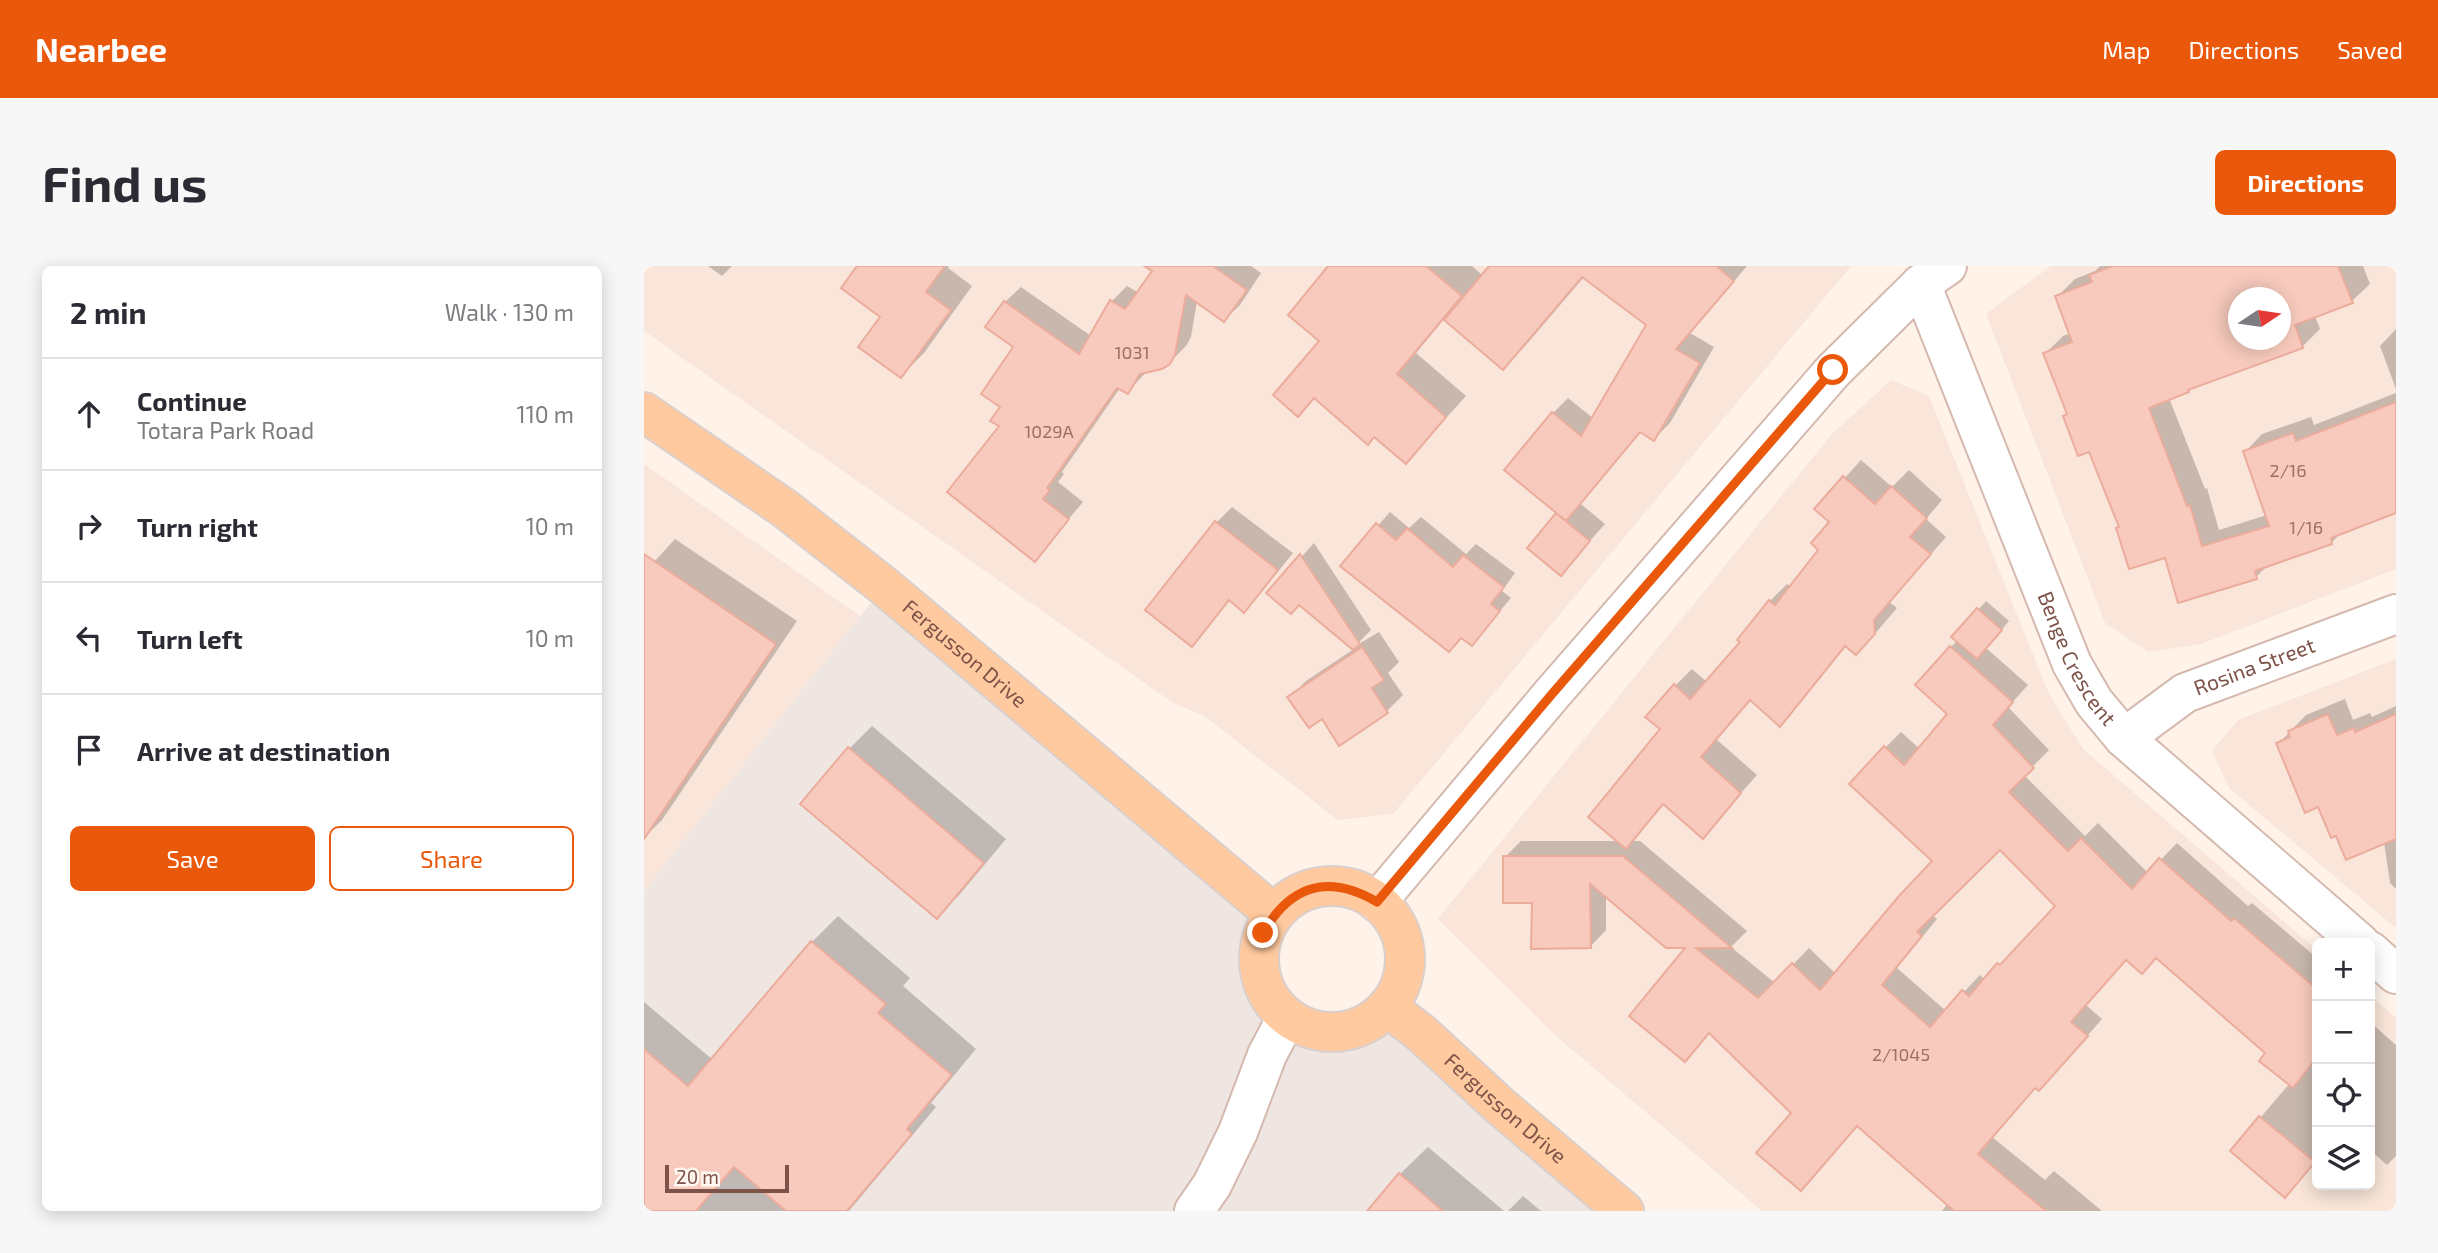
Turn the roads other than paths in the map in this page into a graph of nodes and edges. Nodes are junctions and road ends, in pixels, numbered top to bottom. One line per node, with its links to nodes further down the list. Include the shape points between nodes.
1 (1934, 275): 4 (street, Benge Crescent, via 2072,664 2094,702); 5 (street, via 1833,370)
2 (644, 412): 6 (main road, Fergusson Drive, via 784,508 884,586)
3 (2396, 614): 4 (street, Rosina Street, via 2185,692)
4 (2124, 738): 7 (street, Benge Crescent)
5 (1377, 902): 6 (main road, via 1361,892 1324,886 1296,895); 10 (main road, via 1403,941 1400,987)
6 (1274, 914): 11 (main road, via 1263,933 1258,959 1272,1003)
7 (2354, 938)
8 (2375, 955): 9 (street)
9 (2396, 974)
10 (1387, 1007): 11 (main road, via 1364,1026 1342,1032 1311,1030); 13 (main road, Fergusson Drive)
11 (1287, 1017): 12 (street, via 1267,1055 1238,1132)
12 (1194, 1211)
13 (1624, 1211)

